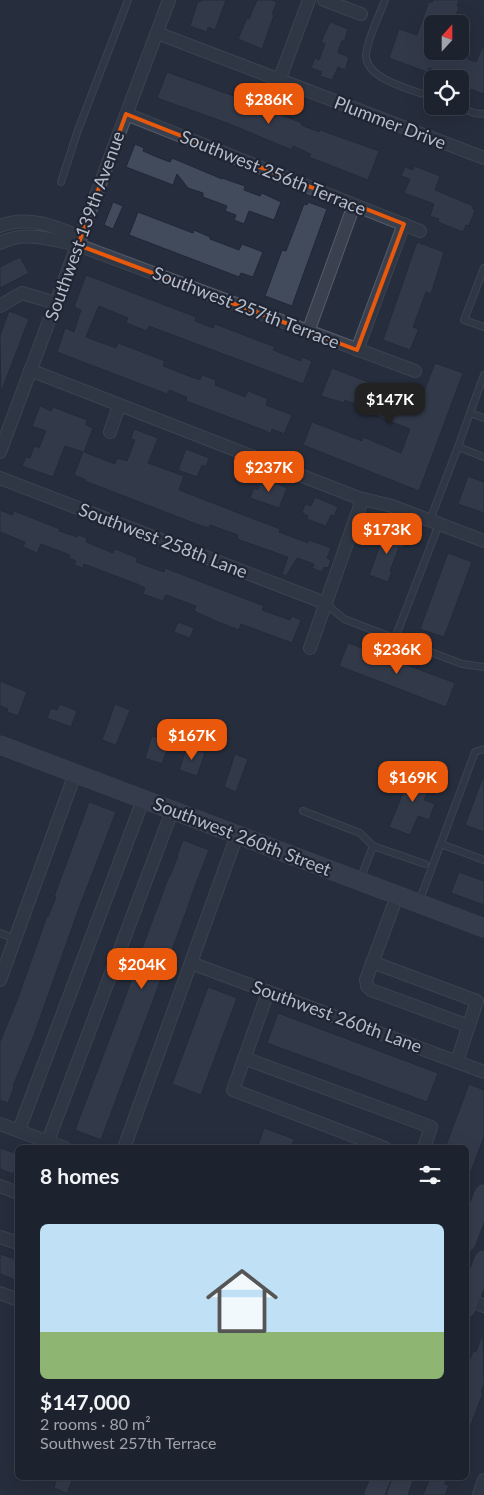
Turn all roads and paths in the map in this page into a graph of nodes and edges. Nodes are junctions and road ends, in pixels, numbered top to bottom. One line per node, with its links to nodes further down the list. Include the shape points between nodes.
1 (128, 0): 14 (lane)
2 (169, 0): 7 (street, Southwest 139th Avenue)
3 (309, 0): 8 (street)
4 (324, 0): 6 (street)
5 (385, 0): 9 (lane, via 367,47 368,64 376,75)
6 (362, 14)
7 (157, 33): 8 (street, Plummer Drive); 11 (street, Southwest 139th Avenue)
8 (279, 81): 13 (street, Plummer Drive)
9 (424, 94)
10 (469, 111): 12 (lane)
11 (126, 114): 15 (street, Southwest 256th Terrace); 19 (street, Southwest 139th Avenue)
12 (484, 114)
13 (484, 158)
14 (61, 182)
15 (354, 205): 16 (street, Southwest 256th Terrace); 25 (street)
16 (404, 224): 18 (street, Southwest 256th Terrace); 26 (street)
17 (0, 226): 19 (street, via 20,220 36,221 52,225)
18 (420, 231)
19 (80, 241): 20 (street, via 18,236); 22 (street, Southwest 139th Avenue); 25 (street, Southwest 257th Terrace)
20 (0, 243)
21 (484, 268): 24 (lane, via 464,320)
22 (56, 303): 23 (street, via 22,293); 27 (street, Southwest 139th Avenue)
23 (0, 306)
24 (484, 328)
25 (308, 332): 26 (street, Southwest 257th Terrace)
26 (356, 350): 28 (street, Southwest 257th Terrace)
27 (30, 370): 30 (street); 35 (street, Southwest 139th Avenue)
28 (414, 371)
29 (484, 378): 31 (lane)
30 (119, 406): 33 (street); 38 (street)
31 (470, 413): 32 (lane); 34 (lane)
32 (484, 418)
33 (110, 432)
34 (458, 447): 36 (lane); 39 (lane)
35 (0, 452)
36 (484, 457)
37 (0, 478): 41 (street, Southwest 258th Lane)
38 (359, 498): 39 (street); 41 (street, via 360,506)
39 (434, 522): 40 (street); 42 (lane)
40 (484, 541)
41 (326, 603): 42 (lane, via 344,619); 43 (street)
42 (395, 638): 44 (lane, via 462,664)
43 (310, 648)
44 (484, 666)
45 (0, 745): 47 (street, Southwest 260th Street)
46 (484, 749): 52 (lane, via 475,752)
47 (75, 774): 48 (street, Southwest 260th Street); 61 (street)
48 (143, 800): 49 (street, Southwest 260th Street); 71 (street)
49 (172, 811): 51 (street, Southwest 260th Street); 72 (street)
50 (303, 811): 53 (lane, via 360,833)
51 (237, 835): 56 (street, Southwest 260th Street); 63 (street)
52 (441, 844): 54 (lane); 58 (lane)
53 (373, 846): 55 (lane); 56 (lane)
54 (484, 860)
55 (425, 864)
56 (360, 881): 57 (street, Southwest 260th Street)
57 (397, 896): 58 (street, Southwest 260th Street); 62 (street)
58 (419, 903): 59 (street, Southwest 260th Street)
59 (484, 928)
60 (0, 933): 61 (lane)
61 (15, 938): 64 (street)
62 (372, 962): 66 (street, via 366,980 371,990); 66 (street, via 477,1001)
63 (191, 963): 65 (street, Southwest 260th Lane); 74 (street)
64 (0, 980)
65 (268, 992): 67 (street); 68 (street, Southwest 260th Lane)
66 (469, 1026): 68 (street)
67 (244, 1058): 75 (street, via 233,1090); 76 (street, via 431,1127)
68 (457, 1061): 69 (street, Southwest 260th Lane)
69 (484, 1072)
70 (0, 1124): 71 (street)
71 (19, 1130): 72 (street)
72 (48, 1141): 73 (street)
73 (58, 1145)
74 (125, 1145)
75 (377, 1145)
76 (425, 1145)
77 (0, 1186): 78 (street)
78 (15, 1192)
79 (484, 1194): 80 (street)
80 (469, 1234)
81 (0, 1236): 82 (street)
82 (15, 1242)
83 (484, 1260): 86 (street)
84 (0, 1294): 85 (street)
85 (15, 1299)
86 (472, 1303)
87 (380, 1480): 90 (street)
88 (402, 1480): 91 (street)
89 (484, 1480): 92 (street)
90 (374, 1495)
91 (397, 1495)
92 (479, 1495)

